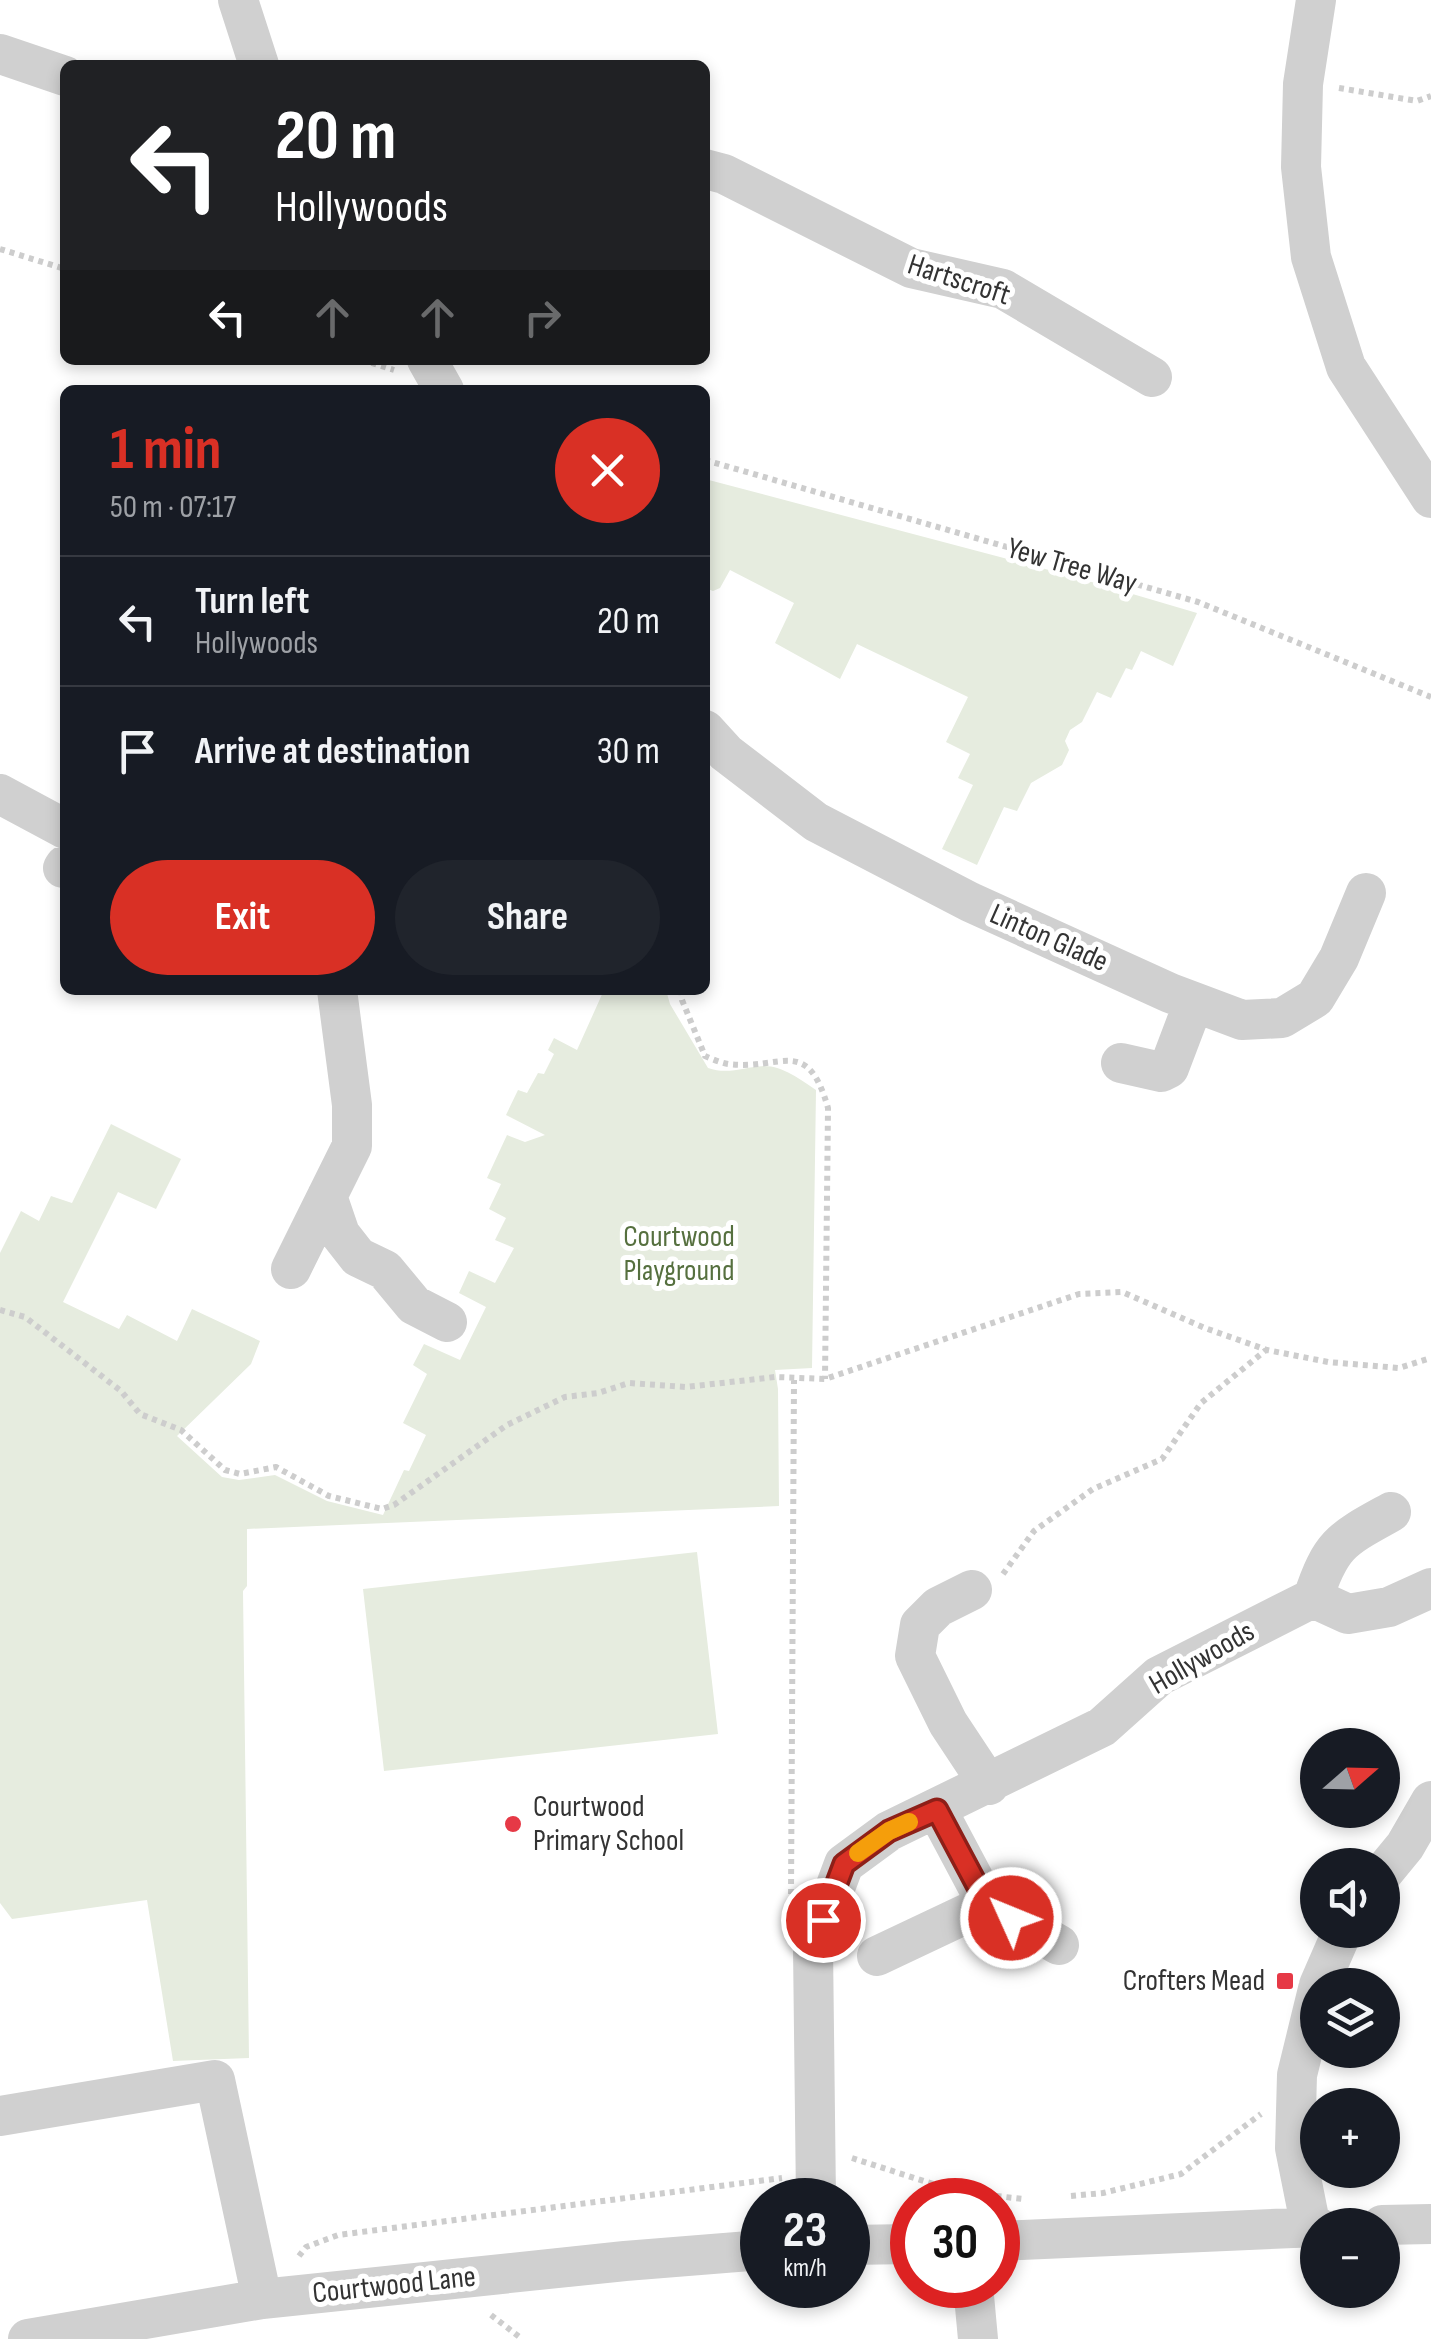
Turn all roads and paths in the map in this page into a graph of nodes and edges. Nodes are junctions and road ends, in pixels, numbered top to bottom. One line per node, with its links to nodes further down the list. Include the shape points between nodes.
1 (238, 0): 4 (street)
2 (1316, 0): 6 (street)
3 (0, 54): 5 (street)
4 (251, 60)
5 (60, 74)
6 (1303, 83): 7 (path, via 1417,101); 13 (street, via 1311,257 1346,367)
7 (1431, 96)
8 (710, 170): 11 (street, Hartscroft, via 911,268 1002,289)
9 (0, 249): 10 (path)
10 (60, 267)
11 (1152, 377)
12 (710, 461): 14 (path, Yew Tree Way, via 1198,602)
13 (1431, 498)
14 (1431, 697)
15 (710, 735): 21 (street, Linton Glade, via 816,822 970,902)
16 (0, 794): 17 (street)
17 (60, 850)
18 (1366, 893): 21 (street, Linton Glade, via 1340,958 1315,998 1282,1018 1242,1020)
19 (338, 995): 23 (street, via 352,1146)
20 (682, 995): 29 (path, via 705,1056 728,1064 789,1060 812,1070 821,1084 828,1108)
21 (1194, 1002): 22 (street, via 1169,1068)
22 (1121, 1063)
23 (327, 1196): 24 (street); 26 (street, via 340,1234 358,1257 386,1270 414,1306)
24 (291, 1269)
25 (0, 1310): 30 (path, via 25,1317 121,1391 140,1414 181,1430 224,1470 276,1468 329,1496 382,1509 508,1425 565,1397 628,1382 686,1388)
26 (448, 1322)
27 (1266, 1350): 28 (path, via 1399,1368); 29 (path, via 1122,1292 1079,1294); 33 (path, via 1200,1403 1162,1459 1093,1489 1034,1531 1002,1574)
28 (1431, 1358)
29 (826, 1379): 30 (path)
30 (794, 1380): 40 (path)
31 (1391, 1512): 34 (street, via 1343,1539 1324,1565)
32 (1431, 1588): 34 (street, via 1390,1607 1348,1614)
33 (972, 1590): 35 (street, via 938,1607 920,1626 915,1656)
34 (1313, 1598): 35 (street, Hollywoods, via 1160,1676 1102,1727)
35 (988, 1785): 37 (street, Hollywoods)
36 (1431, 1802): 38 (street)
37 (937, 1810): 39 (street); 46 (street, Hollywoods, via 889,1831 844,1864 813,1948)
38 (1406, 1859)
39 (987, 1904): 41 (street); 42 (street)
40 (791, 1905)
41 (1058, 1945)
42 (876, 1956)
43 (1300, 2062): 44 (street)
44 (1296, 2106): 48 (path, via 1256,2115 1181,2174); 50 (street, via 1295,2148)
45 (0, 2116): 56 (street, via 215,2080)
46 (814, 2155): 47 (street, Hollywoods); 49 (path, via 849,2157 958,2192); 56 (path, via 790,2154 790,2177 338,2235 306,2247)
47 (815, 2178)
48 (1066, 2196)
49 (1028, 2199)
50 (1309, 2208)
51 (1431, 2224): 52 (street)
52 (1400, 2225)
53 (1300, 2229): 54 (street)
54 (1020, 2240)
55 (740, 2252): 56 (street, Courtwood Lane)
56 (262, 2299): 58 (street, Courtwood Lane)
57 (975, 2308): 60 (street)
58 (101, 2333): 59 (street, Courtwood Lane)
59 (28, 2339)
60 (978, 2339)

